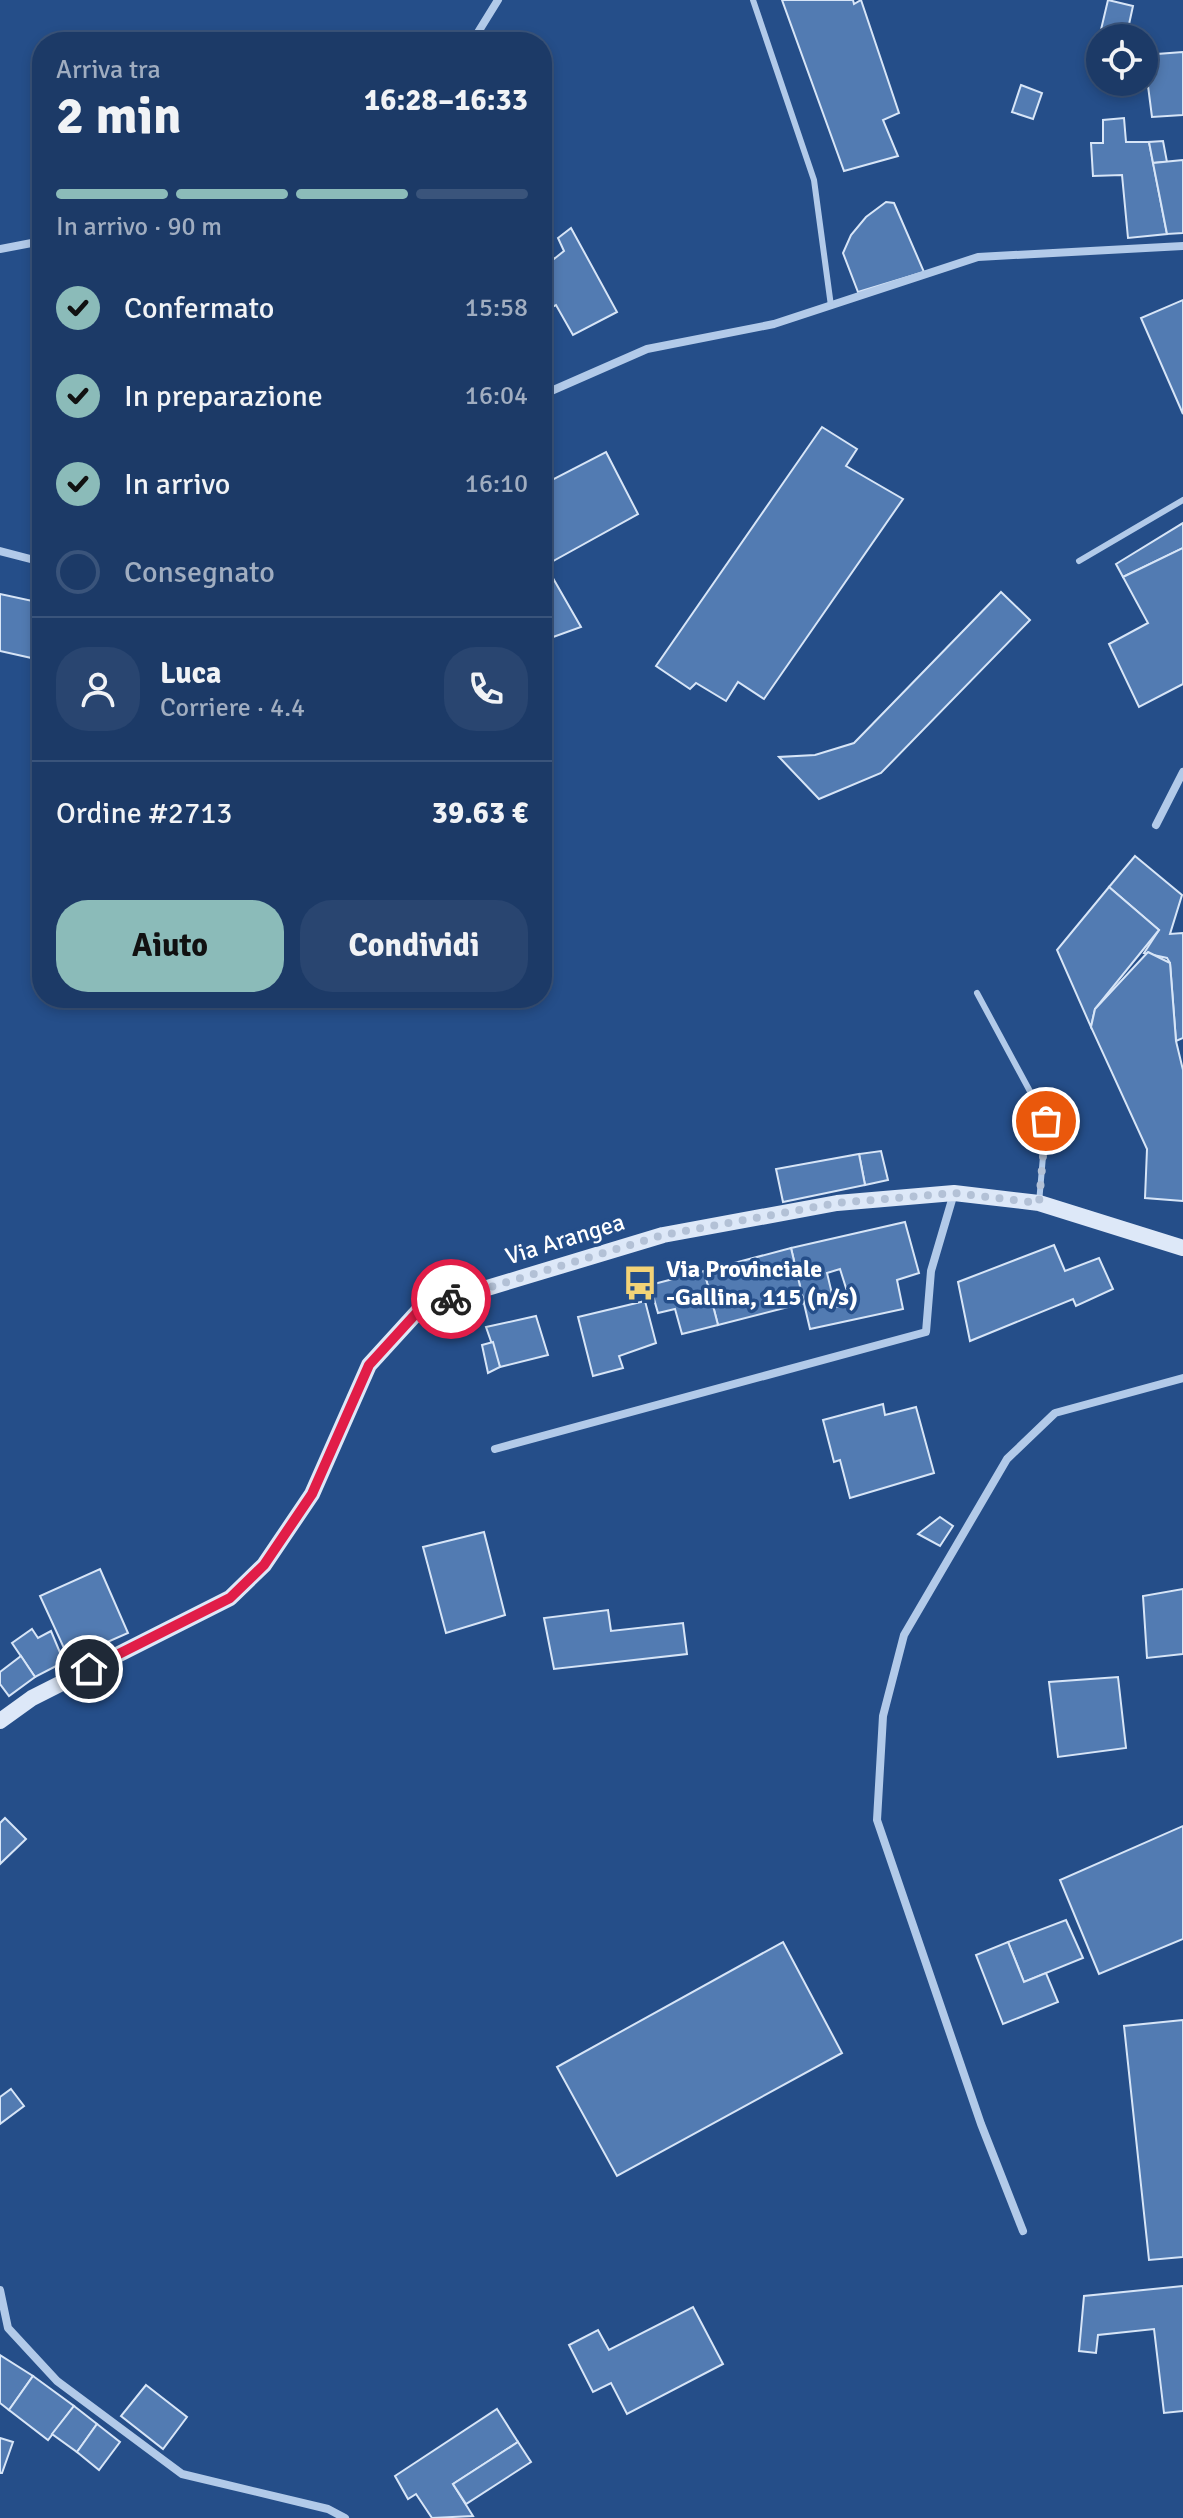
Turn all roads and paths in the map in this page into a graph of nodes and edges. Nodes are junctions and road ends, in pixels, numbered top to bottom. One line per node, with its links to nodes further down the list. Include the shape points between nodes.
1 (498, 0): 3 (street)
2 (753, 0): 7 (lane, via 814,180)
3 (478, 32)
4 (32, 243): 6 (street)
5 (1183, 246): 7 (street, via 978,257)
6 (0, 249)
7 (831, 306): 8 (street, via 774,324 647,349)
8 (552, 391)
9 (1183, 500): 12 (lane)
10 (0, 551): 11 (street)
11 (32, 559)
12 (1079, 561)
13 (1183, 772): 14 (street)
14 (1156, 825)
15 (977, 993): 17 (lane, via 1046,1121)
16 (954, 1193): 17 (street, Via Arangea); 20 (street, via 931,1271 926,1332); 21 (street, Via Arangea, via 837,1203 663,1235 421,1308 369,1365 312,1494 264,1565 230,1598 32,1698)
17 (1039, 1203): 18 (street, Via Arangea)
18 (1183, 1248)
19 (1183, 1378): 22 (street, via 1055,1413 1007,1459 904,1635 883,1716 877,1820)
20 (495, 1449)
21 (0, 1721)
22 (1023, 2231)
23 (0, 2290): 24 (street, via 8,2328 57,2381 182,2474 328,2509)
24 (345, 2518)

